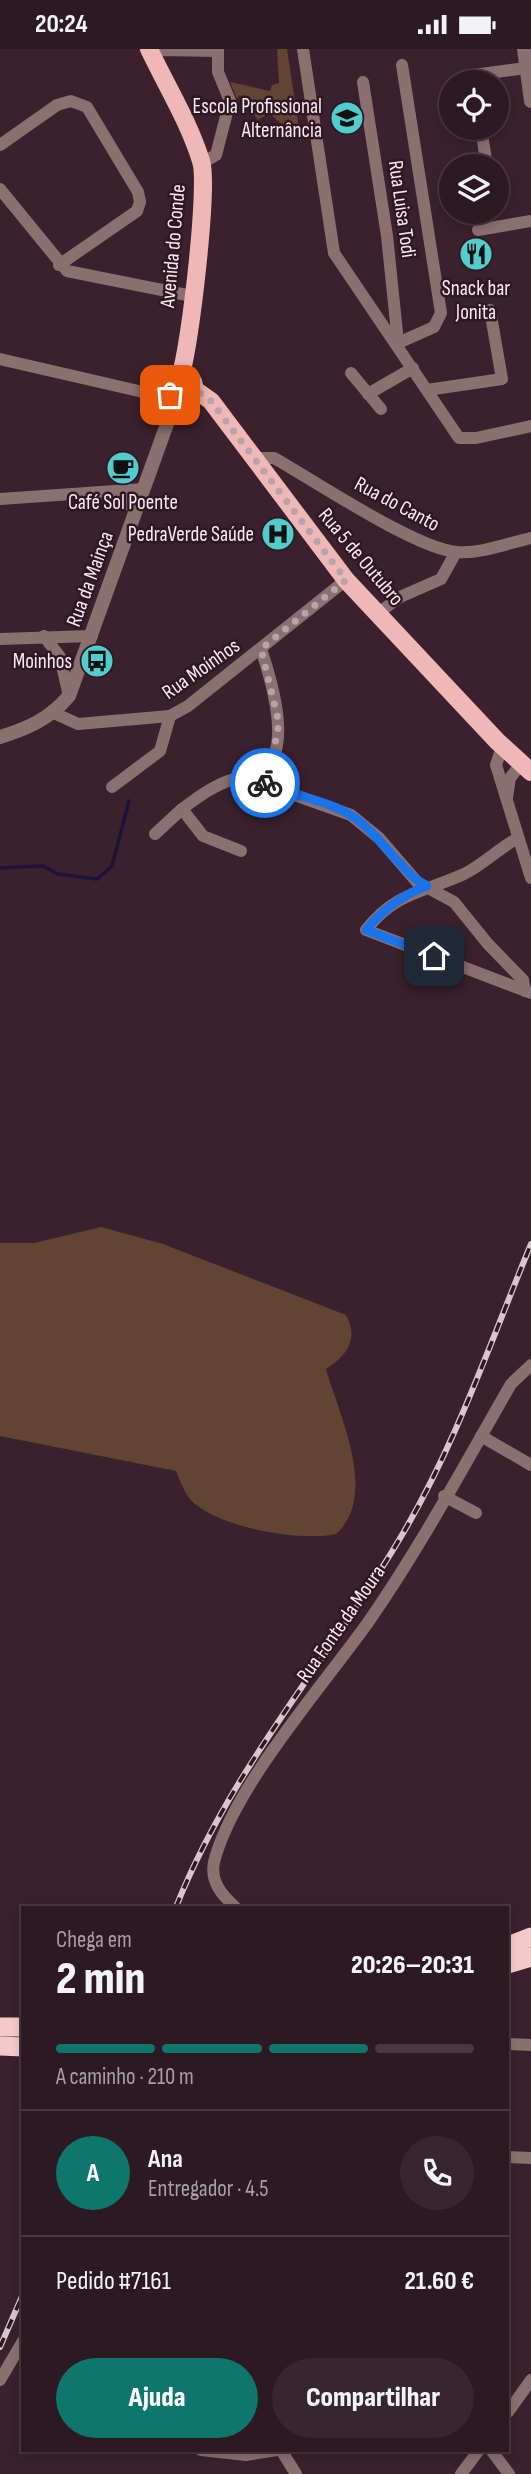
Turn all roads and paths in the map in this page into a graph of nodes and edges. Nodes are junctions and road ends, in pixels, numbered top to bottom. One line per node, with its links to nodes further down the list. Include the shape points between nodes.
1 (303, 49): 18 (street, via 334,253)
2 (524, 49): 6 (street)
3 (217, 50): 4 (street); 11 (street, via 218,72 230,101 216,155)
4 (150, 51): 11 (main road, Avenida do Conde)
5 (402, 65): 18 (street, via 441,313 434,327)
6 (526, 68): 7 (street); 9 (street)
7 (509, 70)
8 (363, 82): 18 (street, Rua Luisa Todi)
9 (531, 101)
10 (0, 145): 15 (street, via 57,105 71,101 87,107 138,193 136,211)
11 (202, 163): 16 (main road, Avenida do Conde)
12 (0, 189): 15 (street)
13 (531, 221): 14 (street)
14 (478, 230)
15 (59, 265): 16 (street, via 67,271)
16 (192, 296): 21 (main road, Avenida do Conde)
17 (490, 310): 24 (street, via 502,379)
18 (398, 343): 20 (street)
19 (0, 359): 25 (street)
20 (413, 369): 24 (street); 27 (street)
21 (181, 373): 23 (main road, via 192,380); 26 (main road, via 170,379)
22 (351, 373): 27 (street)
23 (194, 389): 26 (main road, via 186,399); 31 (main road, Rua 5 de Outubro, via 211,401)
24 (427, 390): 30 (street, via 459,438)
25 (143, 392): 26 (street); 29 (street)
26 (171, 394): 29 (street, Rua da Mainça)
27 (368, 394): 28 (street)
28 (381, 409)
29 (167, 425): 32 (street, Rua da Mainça)
30 (531, 426)
31 (253, 459): 37 (street, Rua do Canto, via 274,458 425,544); 38 (main road, Rua 5 de Outubro)
32 (144, 489): 33 (street); 35 (street, Rua da Mainça)
33 (107, 492): 34 (street); 35 (street)
34 (0, 499)
35 (137, 509): 41 (street, Rua da Mainça)
36 (531, 538): 37 (street, Rua do Canto)
37 (456, 552): 39 (street, via 441,579 400,597)
38 (346, 580): 39 (main road, Rua 5 de Outubro); 43 (street, Rua Moínhos)
39 (377, 614): 48 (main road, Rua 5 de Outubro)
40 (44, 636): 41 (street); 42 (street); 44 (street, via 60,657)
41 (92, 636): 44 (street, Rua da Mainça)
42 (0, 639)
43 (261, 649): 46 (street, Rua Moínhos); 50 (street, via 279,723 272,759)
44 (69, 696): 45 (street, Rua da Mainça)
45 (54, 713): 46 (street, Rua Moínhos, via 78,724); 47 (street, Rua da Mainça, via 35,726)
46 (170, 716): 51 (street, via 160,751)
47 (0, 737)
48 (502, 747): 49 (main road, Rua 5 de Outubro); 52 (street, via 496,765)
49 (526, 768): 52 (street, Rua 5 de Outubro, via 510,778)
50 (257, 775): 53 (street, via 233,779 204,792); 58 (street, via 275,788 351,815 379,838 417,882)
51 (112, 787)
52 (507, 797): 55 (street)
53 (182, 810): 54 (street); 56 (street, via 203,836)
54 (155, 834)
55 (518, 838): 57 (street); 58 (street, via 462,875)
56 (241, 851)
57 (531, 879)
58 (427, 886): 59 (street, via 454,902 523,980); 59 (street, via 376,916 366,930)
59 (528, 992)
60 (531, 1365): 61 (street, Rua Fonte da Moura)
61 (525, 1380): 62 (street, Rua Fonte da Moura, via 511,1384)
62 (481, 1436): 63 (street); 64 (street, Rua Fonte da Moura)
63 (531, 1465)
64 (444, 1496): 65 (street); 66 (street, Rua Fonte da Moura, via 400,1574 242,1801 213,1866 216,1886)
65 (476, 1513)
66 (234, 1906)
67 (531, 1937): 68 (highway)
68 (509, 1946)
69 (531, 1957): 70 (highway)
70 (509, 1964)
71 (0, 2027): 72 (highway)
72 (21, 2027)
73 (531, 2034): 74 (street)
74 (520, 2044)
75 (0, 2046): 76 (highway)
76 (21, 2047)
77 (509, 2157): 78 (street)
78 (531, 2158)
79 (21, 2344): 80 (street)
80 (0, 2380)
81 (531, 2380): 82 (street)
82 (509, 2410)
83 (219, 2452): 84 (street)
84 (266, 2452)
85 (280, 2452): 88 (street)
86 (478, 2452): 89 (street)
87 (492, 2452): 90 (street)
88 (296, 2474)
89 (461, 2474)
90 (509, 2474)

